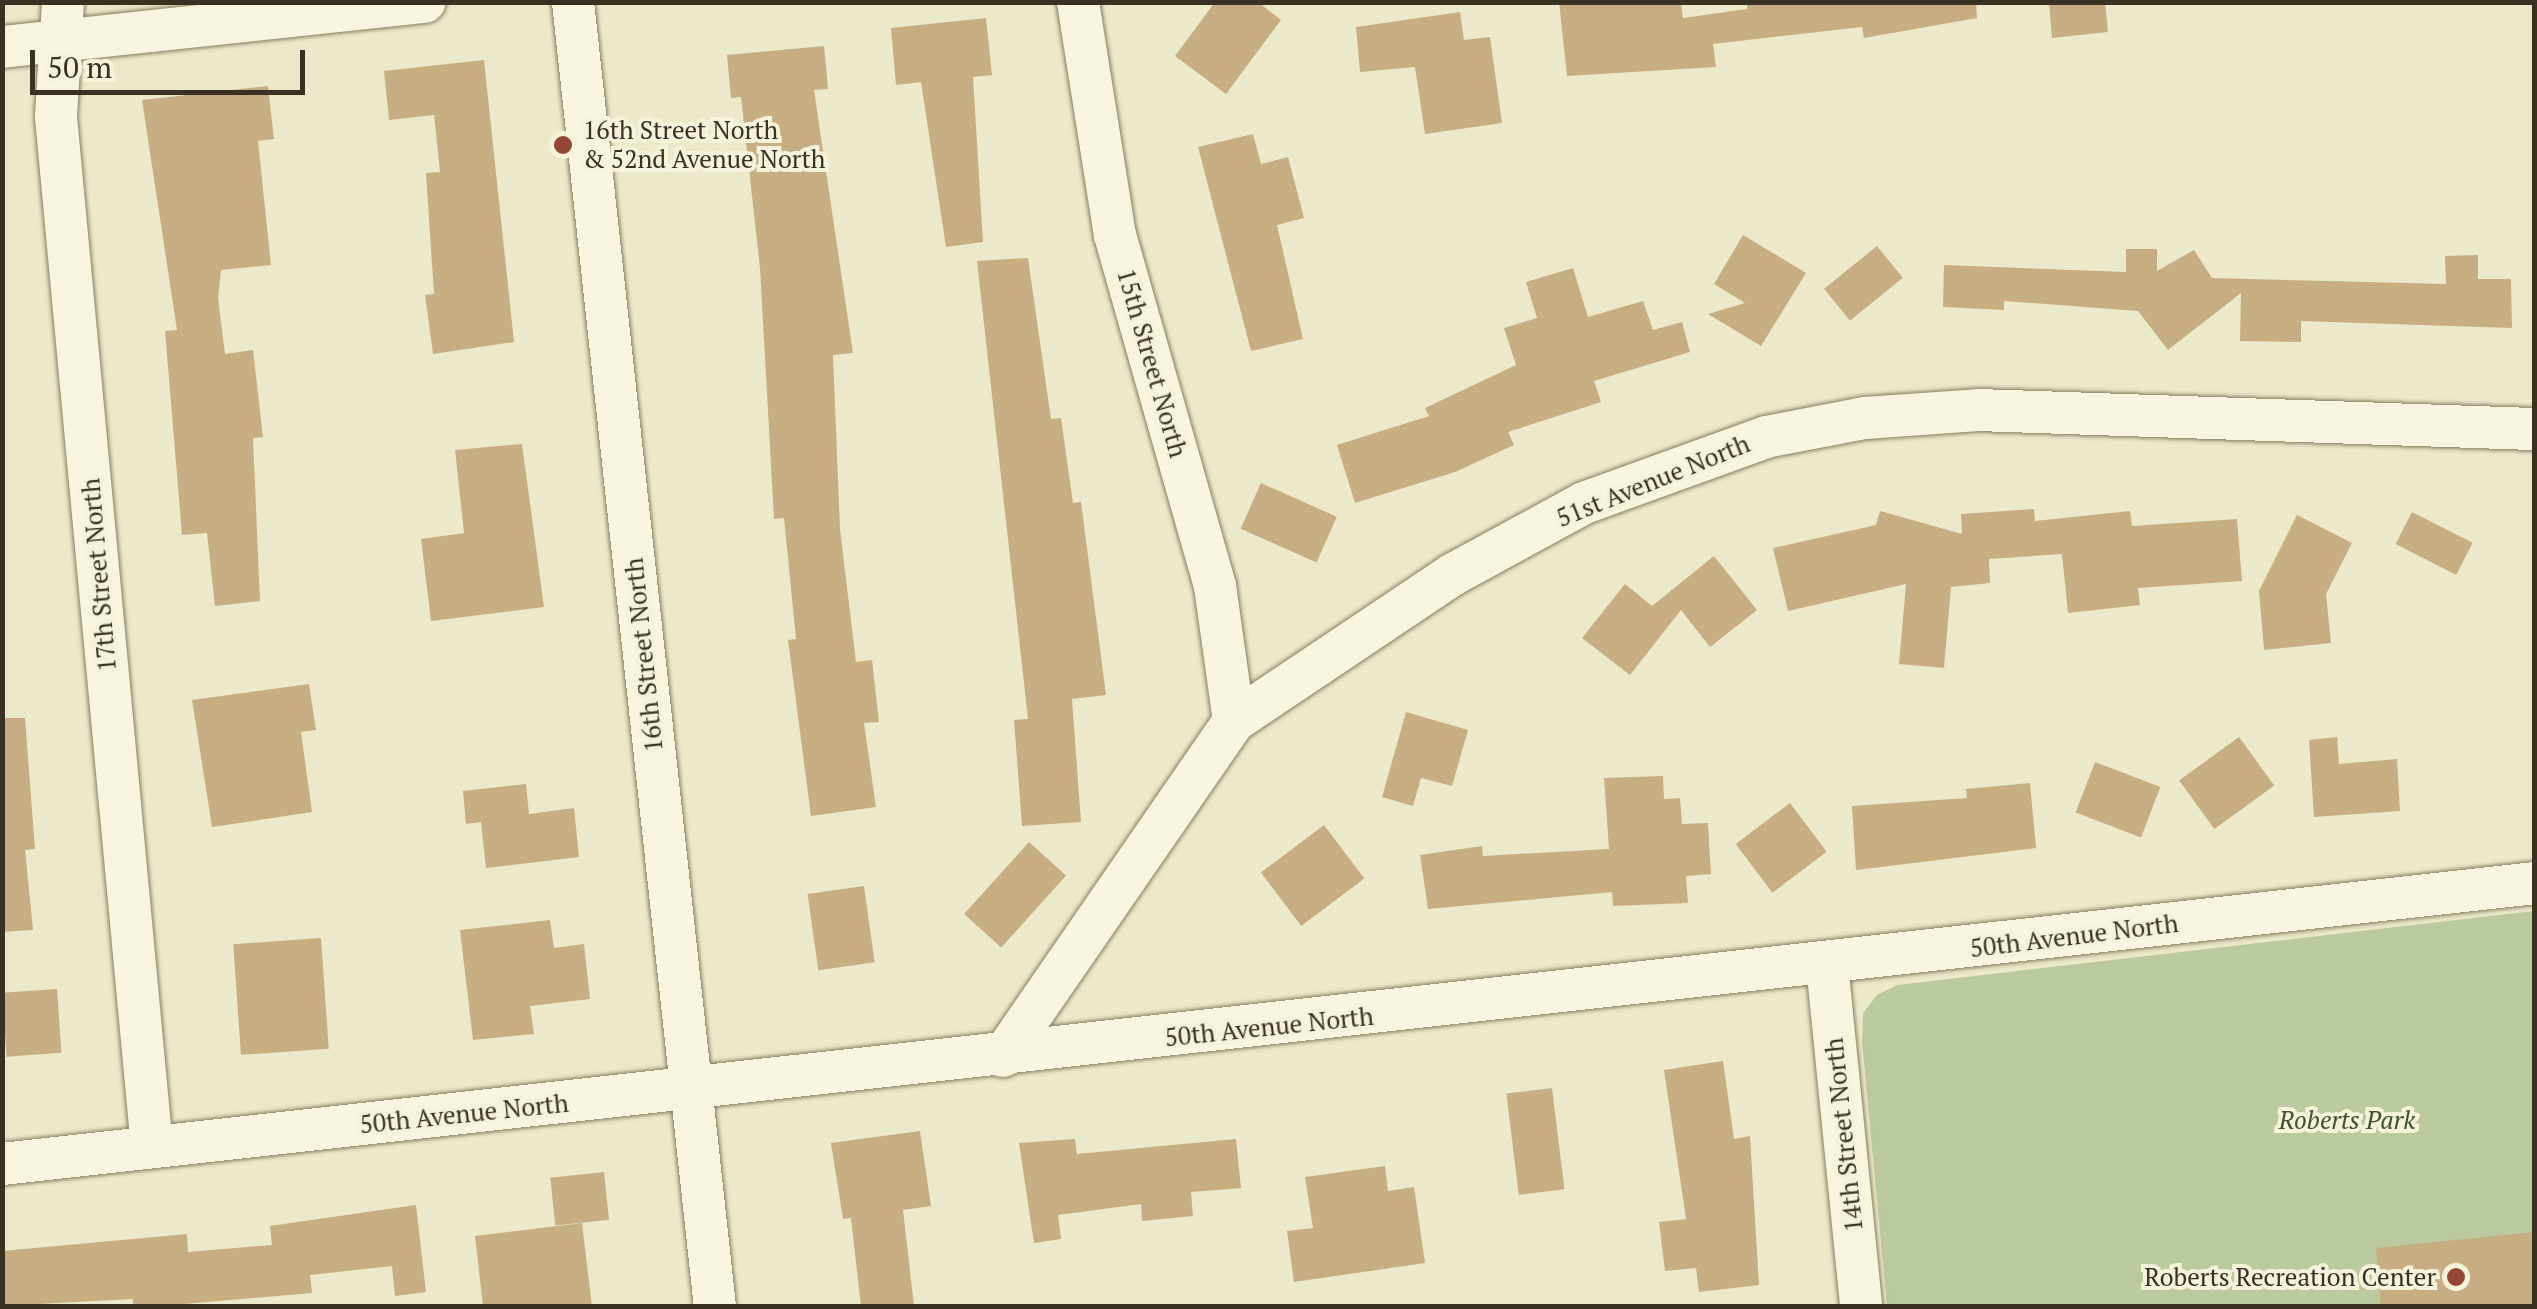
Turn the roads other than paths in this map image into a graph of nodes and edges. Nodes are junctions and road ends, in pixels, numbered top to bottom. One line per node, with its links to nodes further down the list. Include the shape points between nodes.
1 (425, 2): 4 (street)
2 (573, 2): 11 (street, 16th Street North)
3 (1078, 2): 7 (street, 15th Street North, via 1115,234 1216,586)
4 (62, 22): 5 (street); 12 (street, 17th Street North, via 56,117)
5 (2, 47)
6 (2534, 428): 7 (street, 51st Avenue North, via 1978,410 1865,418 1766,436 1584,503 1452,575)
7 (1234, 721): 10 (street, 51st Avenue North)
8 (2534, 883): 9 (street, 50th Avenue North)
9 (1827, 964): 10 (street, 50th Avenue North); 15 (street, 14th Street North)
10 (1002, 1056): 11 (street, 50th Avenue North)
11 (691, 1090): 12 (street, 50th Avenue North); 14 (street, 16th Street North)
12 (152, 1147): 13 (street, 50th Avenue North)
13 (2, 1164)
14 (715, 1306)
15 (1861, 1306)

